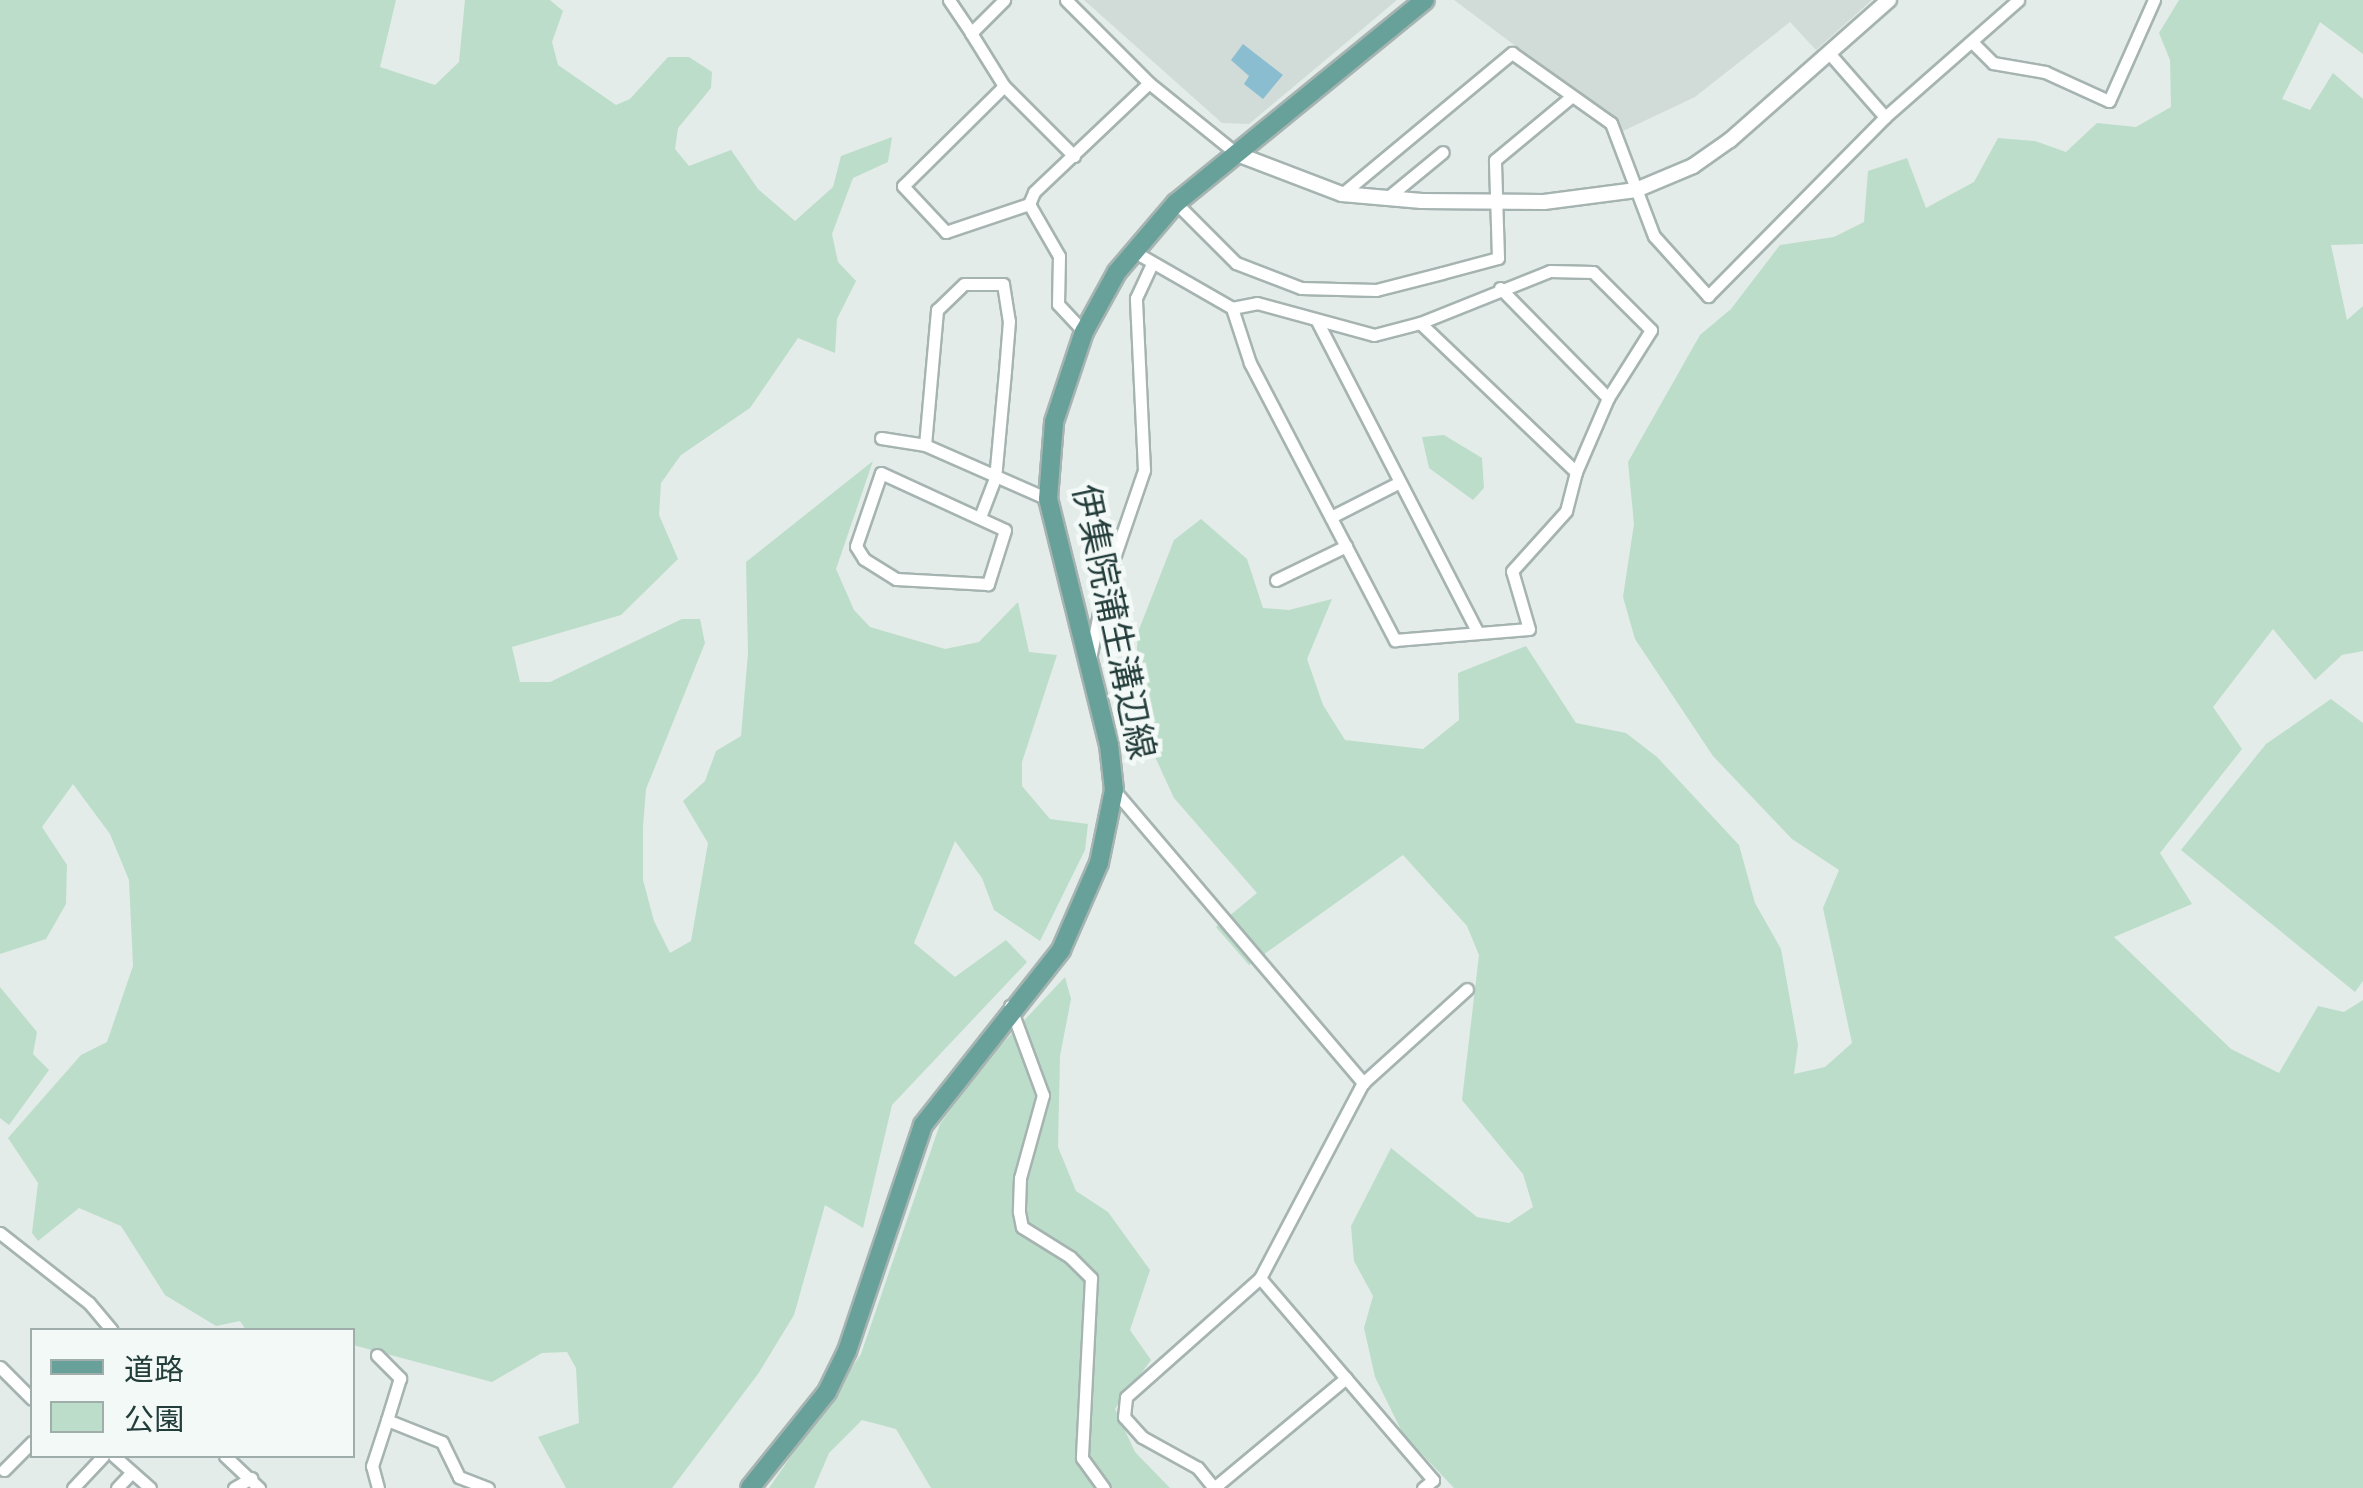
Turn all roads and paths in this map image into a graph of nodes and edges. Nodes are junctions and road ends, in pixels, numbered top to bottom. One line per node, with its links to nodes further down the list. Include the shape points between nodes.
1 (949, 0): 8 (street)
2 (1004, 0): 8 (street)
3 (1066, 0): 11 (street)
4 (1425, 0): 16 (main road, 伊集院蒲生溝辺線)
5 (1889, 0): 10 (street)
6 (2018, 0): 9 (street)
7 (2154, 0): 9 (street, via 2108,101 2045,72 1993,63)
8 (971, 33): 12 (street)
9 (1972, 42): 14 (street)
10 (1830, 54): 14 (street); 18 (street, via 1693,166)
11 (1148, 83): 16 (street); 17 (street)
12 (1004, 86): 17 (street); 23 (street, via 903,186 946,232)
13 (1571, 96): 18 (street, via 1611,123); 19 (street, via 1512,53); 21 (street, via 1495,160)
14 (1886, 117): 18 (street, via 1708,296 1654,236)
15 (1443, 152): 20 (street)
16 (1237, 154): 19 (street); 22 (main road, 伊集院蒲生溝辺線)
17 (1074, 156): 23 (street)
18 (1636, 190): 21 (street, via 1593,199)
19 (1342, 194): 20 (street)
20 (1387, 198): 21 (street)
21 (1498, 201): 22 (street, via 1498,258 1376,290 1301,288 1236,264)
22 (1176, 203): 24 (main road, 伊集院蒲生溝辺線)
23 (1030, 204): 30 (street, via 1058,256 1058,304)
24 (1133, 251): 25 (street); 30 (main road, 伊集院蒲生溝辺線)
25 (1150, 266): 27 (street); 43 (street, via 1136,298 1144,470 1104,587)
26 (1500, 288): 29 (street); 31 (street); 31 (street, via 1550,271 1593,272 1650,330)
27 (1232, 308): 28 (street, via 1257,303); 39 (street, via 1250,363)
28 (1317, 321): 29 (street, via 1374,335); 36 (street)
29 (1420, 323): 34 (street)
30 (1084, 332): 37 (main road, 伊集院蒲生溝辺線, via 1054,422)
31 (1608, 398): 34 (street)
32 (881, 438): 33 (street)
33 (925, 445): 35 (street); 35 (street, via 937,310 964,284 1003,284 1009,321)
34 (1576, 472): 42 (street, via 1566,511 1512,571 1529,628)
35 (995, 478): 37 (street); 38 (street)
36 (1400, 482): 39 (street); 42 (street)
37 (1048, 498): 43 (main road, 伊集院蒲生溝辺線)
38 (980, 517): 38 (street, via 881,473 856,546 864,560 896,579 988,584 1005,530)
39 (1330, 517): 40 (street)
40 (1346, 546): 41 (street); 42 (street, via 1395,640)
41 (1276, 580)
42 (1478, 633)
43 (1088, 668): 44 (main road, 伊集院蒲生溝辺線)
44 (1114, 790): 46 (main road, 伊集院蒲生溝辺線, via 1082,913 1060,950); 47 (street)
45 (1468, 989): 47 (street)
46 (1010, 1006): 69 (main road, 伊集院蒲生溝辺線, via 923,1125 866,1299 827,1392); 70 (street, via 1043,1094 1020,1178 1019,1212 1022,1227 1090,1278 1082,1458)
47 (1363, 1084): 49 (street)
48 (0, 1233): 50 (street, via 89,1302)
49 (1260, 1278): 53 (street); 53 (street, via 1126,1397 1124,1417 1142,1437 1198,1468 1214,1488)
50 (110, 1328)
51 (377, 1355): 55 (street, via 400,1378)
52 (0, 1367): 54 (street)
53 (1346, 1378): 71 (street, via 1433,1480)
54 (30, 1397)
55 (387, 1420): 67 (street, via 372,1466); 68 (street, via 442,1442 460,1478)
56 (30, 1444): 60 (street)
57 (102, 1458): 63 (street)
58 (116, 1458): 61 (street)
59 (228, 1458): 62 (street)
60 (4, 1470)
61 (131, 1472): 64 (street); 65 (street)
62 (255, 1483): 66 (street)
63 (73, 1488)
64 (117, 1488)
65 (150, 1488)
66 (234, 1488)
67 (378, 1488)
68 (488, 1488)
69 (750, 1488)
70 (1104, 1488)
71 (1423, 1488)

